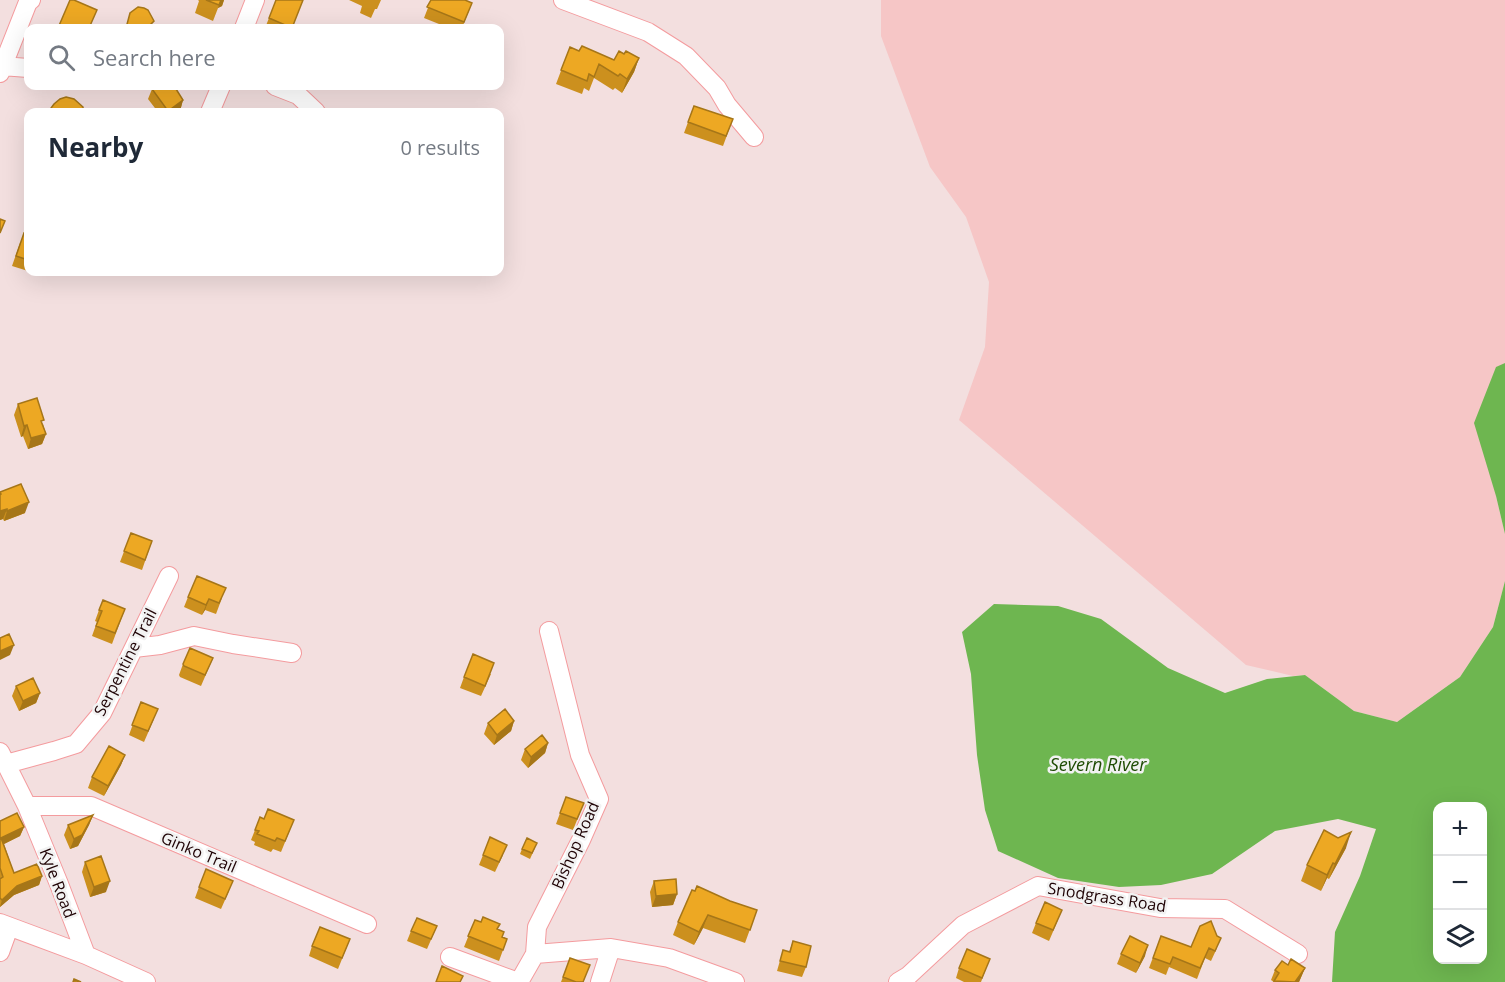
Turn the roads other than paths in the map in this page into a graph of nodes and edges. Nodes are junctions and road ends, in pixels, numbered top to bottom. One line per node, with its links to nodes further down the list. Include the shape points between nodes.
1 (31, 0): 6 (street)
2 (255, 0): 4 (street)
3 (563, 0): 11 (street, via 648,32 686,56 717,88)
4 (246, 24)
5 (24, 68): 6 (street)
6 (1, 69)
7 (219, 90): 9 (street)
8 (285, 90): 10 (street, via 298,95)
9 (212, 108)
10 (312, 108)
11 (754, 137)
12 (169, 576): 14 (street, Serpentine Trail)
13 (549, 631): 22 (street, Bishop Road, via 580,755 599,799 537,927)
14 (134, 648): 15 (street, via 194,636); 16 (street, Serpentine Trail, via 102,713 76,744)
15 (292, 653)
16 (3, 758): 17 (street, Kyle Road)
17 (27, 806): 18 (street, Ginko Trail, via 91,806); 24 (street, Kyle Road)
18 (367, 924)
19 (5, 925): 21 (street); 24 (street)
20 (611, 948): 22 (street); 28 (street); 29 (street, via 669,958)
21 (0, 952)
22 (535, 954): 27 (street)
23 (1298, 954): 30 (street, Snodgrass Road, via 1225,909 1160,908 1038,886 963,925)
24 (86, 955): 26 (street)
25 (450, 957): 27 (street)
26 (146, 982)
27 (518, 982)
28 (600, 982)
29 (735, 982)
30 (898, 982)

